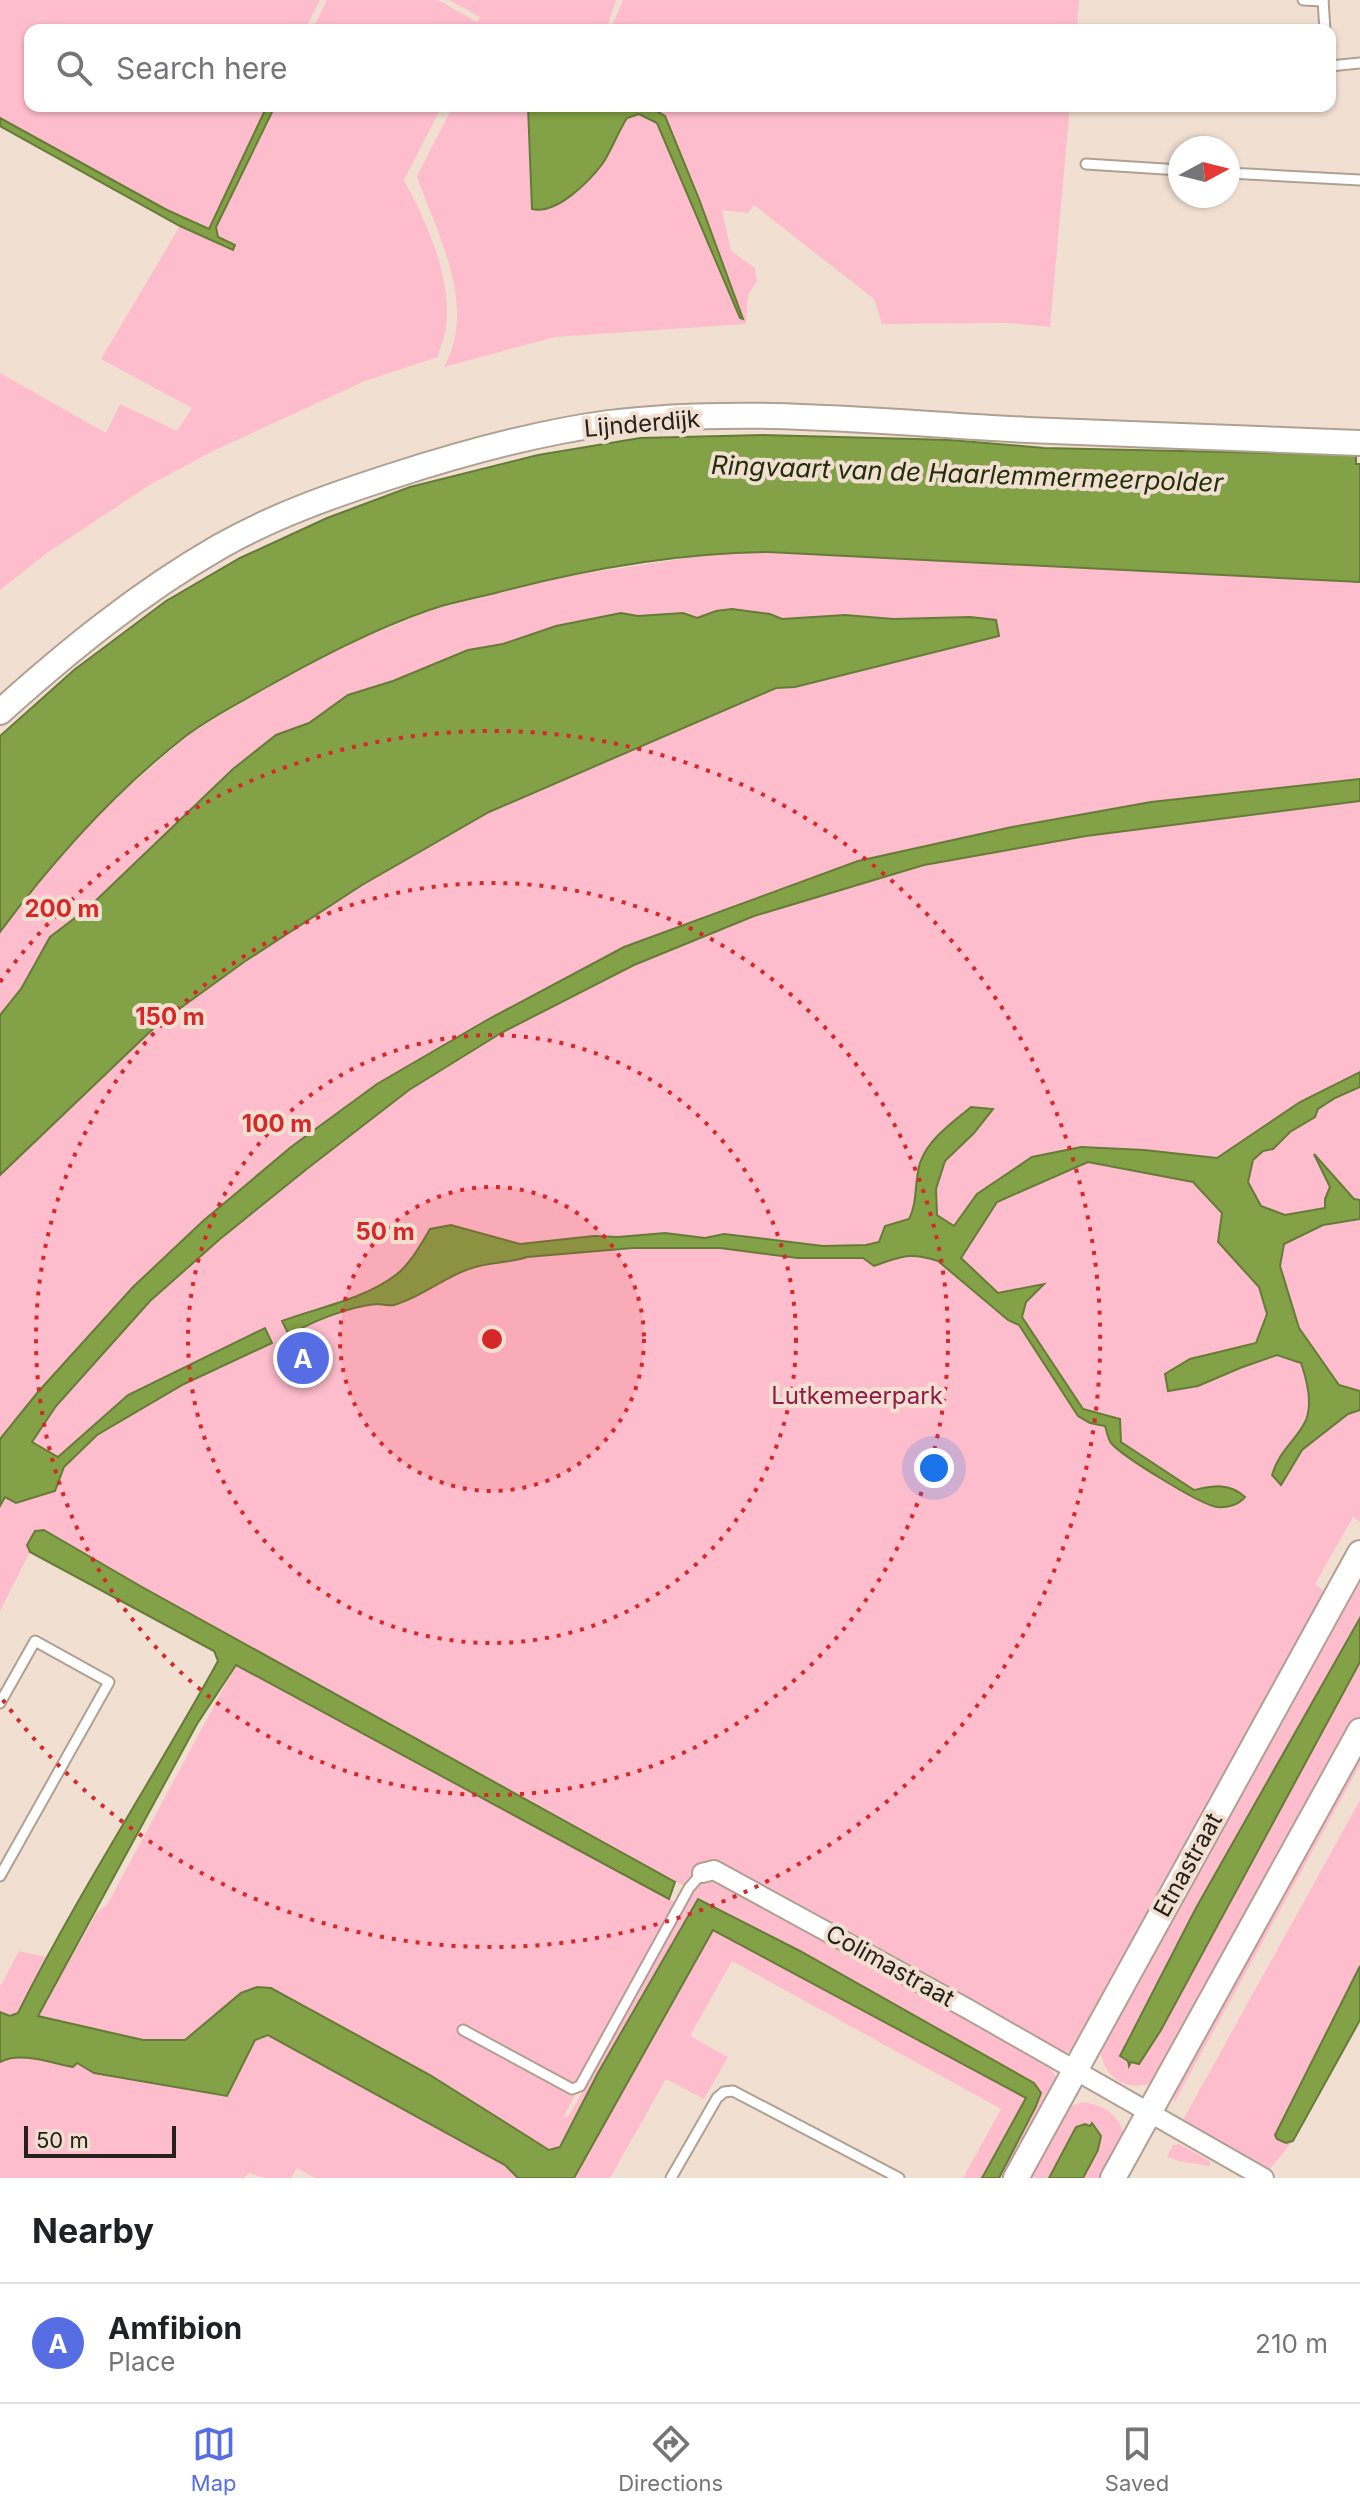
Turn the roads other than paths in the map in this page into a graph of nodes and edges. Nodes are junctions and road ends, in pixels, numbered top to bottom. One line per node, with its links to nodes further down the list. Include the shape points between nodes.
1 (1303, 0): 2 (lane)
2 (1323, 0): 3 (lane)
3 (1325, 24)
4 (1360, 63): 5 (lane)
5 (1336, 65)
6 (1086, 164): 7 (lane)
7 (1168, 169)
8 (1240, 174): 9 (lane)
9 (1360, 180)
10 (1360, 443): 11 (street, Lijnderdijk, via 811,417 670,418 537,435 343,491 253,529 144,595)
11 (0, 712)
12 (1360, 1553): 18 (street, Etnastraat)
13 (0, 1703): 16 (lane, via 35,1641 109,1682)
14 (1360, 1731): 19 (street)
15 (702, 1873): 17 (lane, via 580,2086 572,2089); 18 (street, Colimastraat, via 714,1870)
16 (0, 1876)
17 (463, 2030)
18 (1076, 2070): 19 (street, Colimastraat); 22 (street, Etnastraat)
19 (1148, 2113): 23 (street); 24 (street, Colimastraat)
20 (671, 2178): 21 (lane, via 717,2098 733,2091)
21 (899, 2178)
22 (1016, 2178)
23 (1113, 2178)
24 (1264, 2178)

